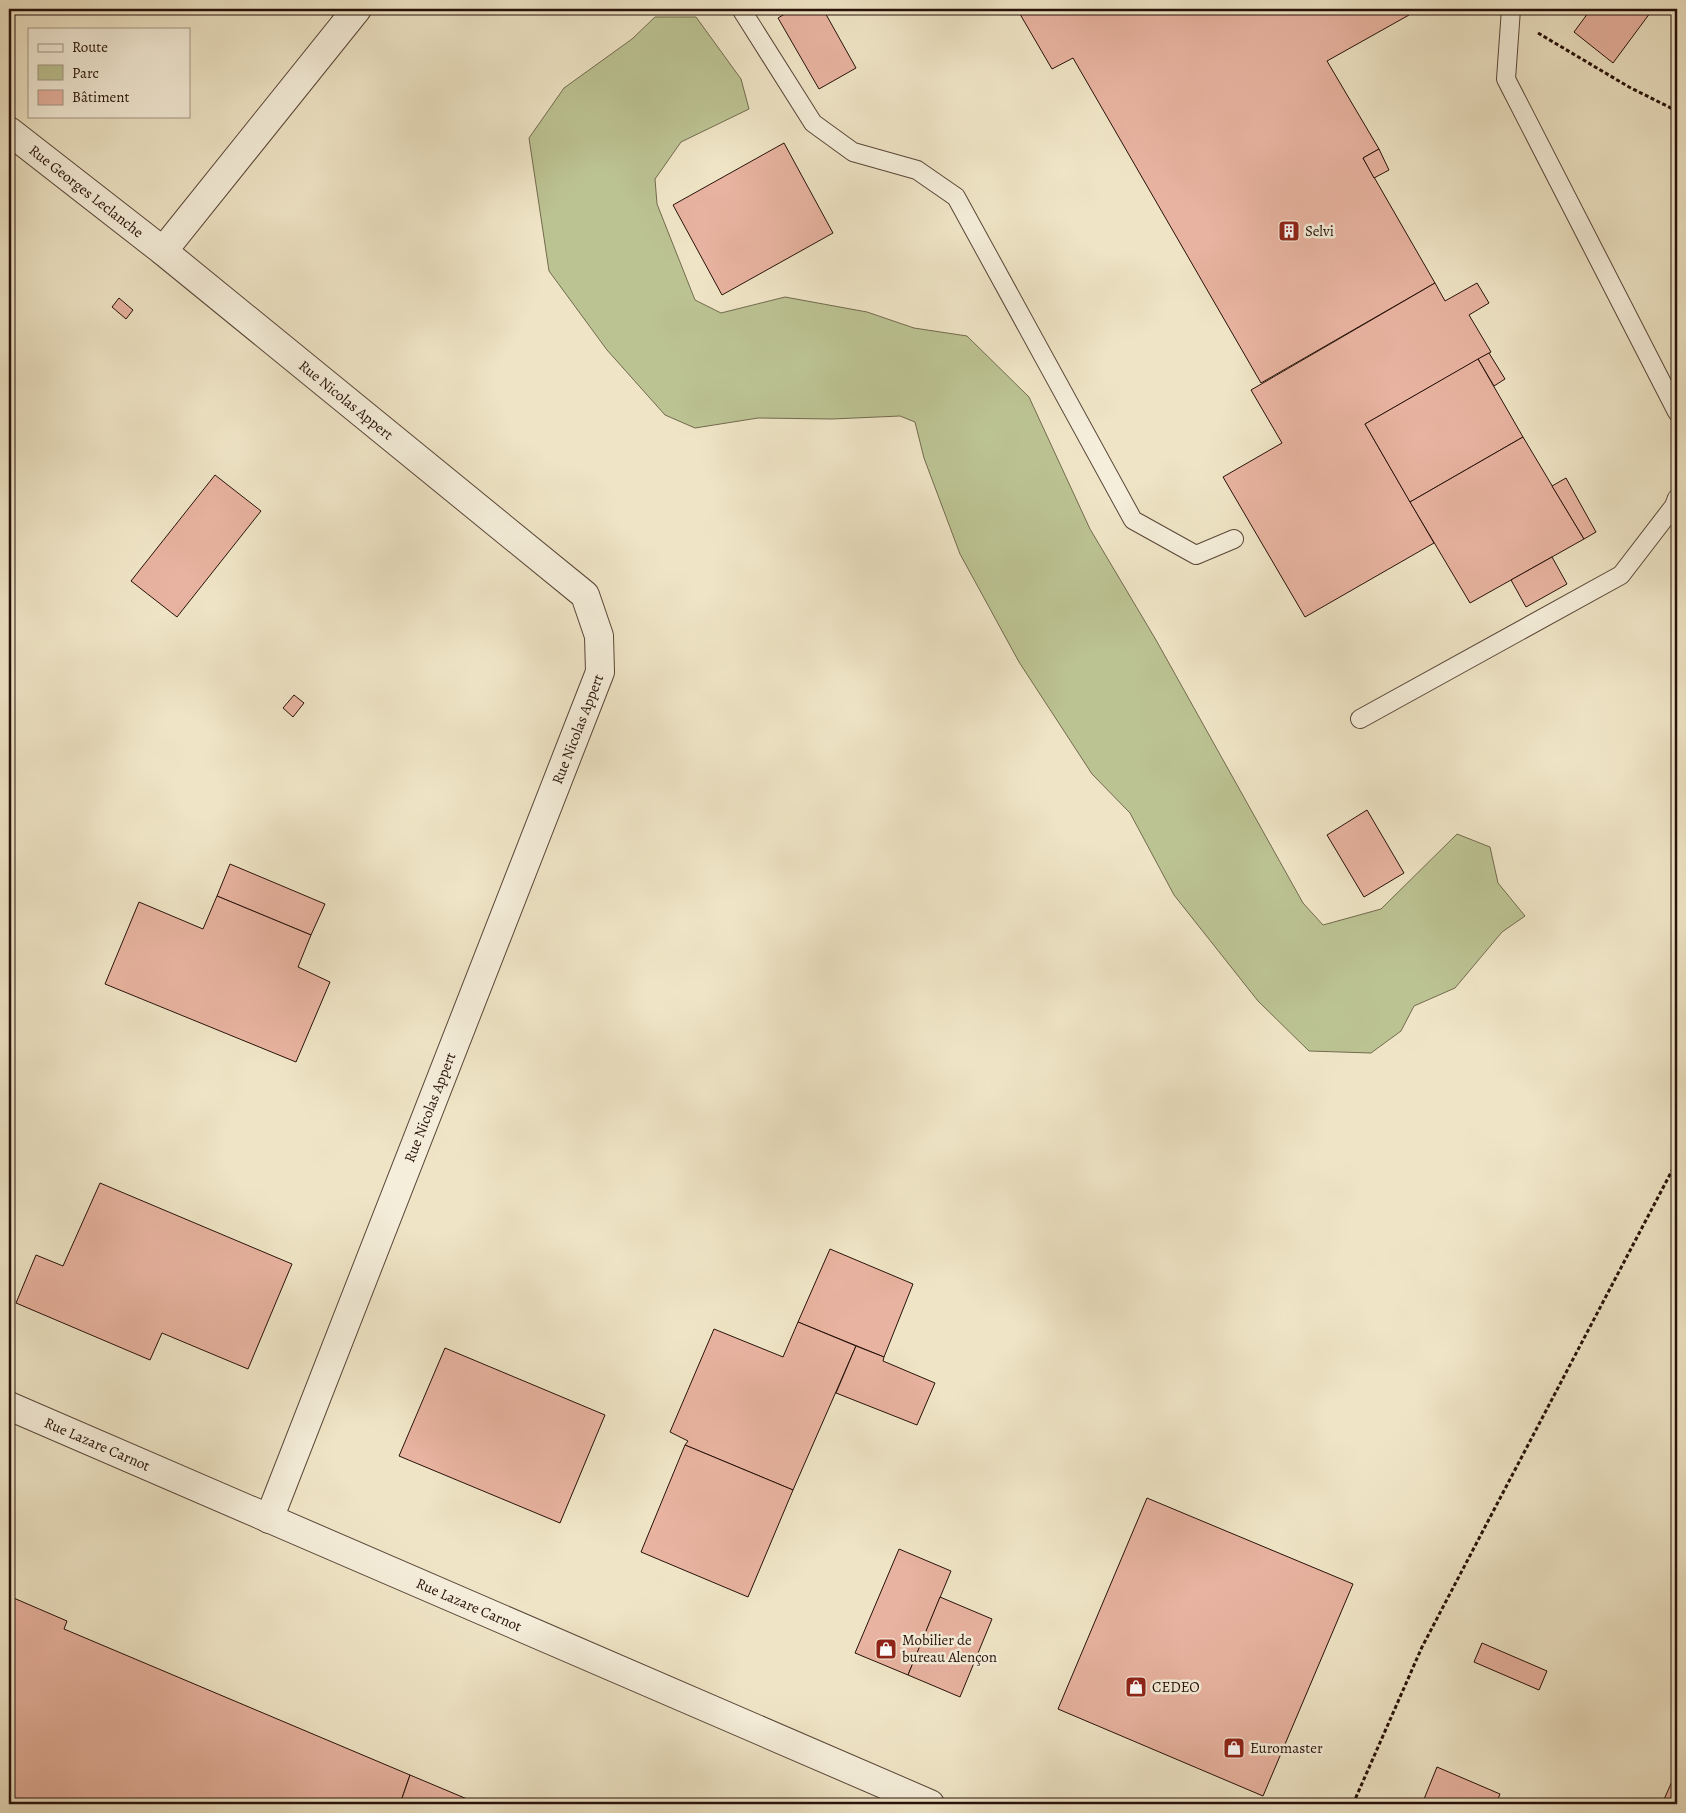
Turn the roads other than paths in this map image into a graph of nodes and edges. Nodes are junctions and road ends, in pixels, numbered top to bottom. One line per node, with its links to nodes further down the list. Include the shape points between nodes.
1 (357, 9): 5 (street)
2 (741, 9): 8 (lane, via 813,123 853,152 917,170 956,197 1133,520 1196,555)
3 (1510, 16): 6 (lane, via 1506,79)
4 (9, 131): 5 (street, Rue Georges Leclanche)
5 (163, 251): 11 (street, Rue Nicolas Appert, via 585,595 599,636 600,672)
6 (1677, 412)
7 (1677, 498): 9 (lane, via 1621,576)
8 (1234, 539)
9 (1360, 719)
10 (9, 1406): 11 (street, Rue Lazare Carnot)
11 (269, 1519): 12 (street, Rue Lazare Carnot)
12 (923, 1803)

